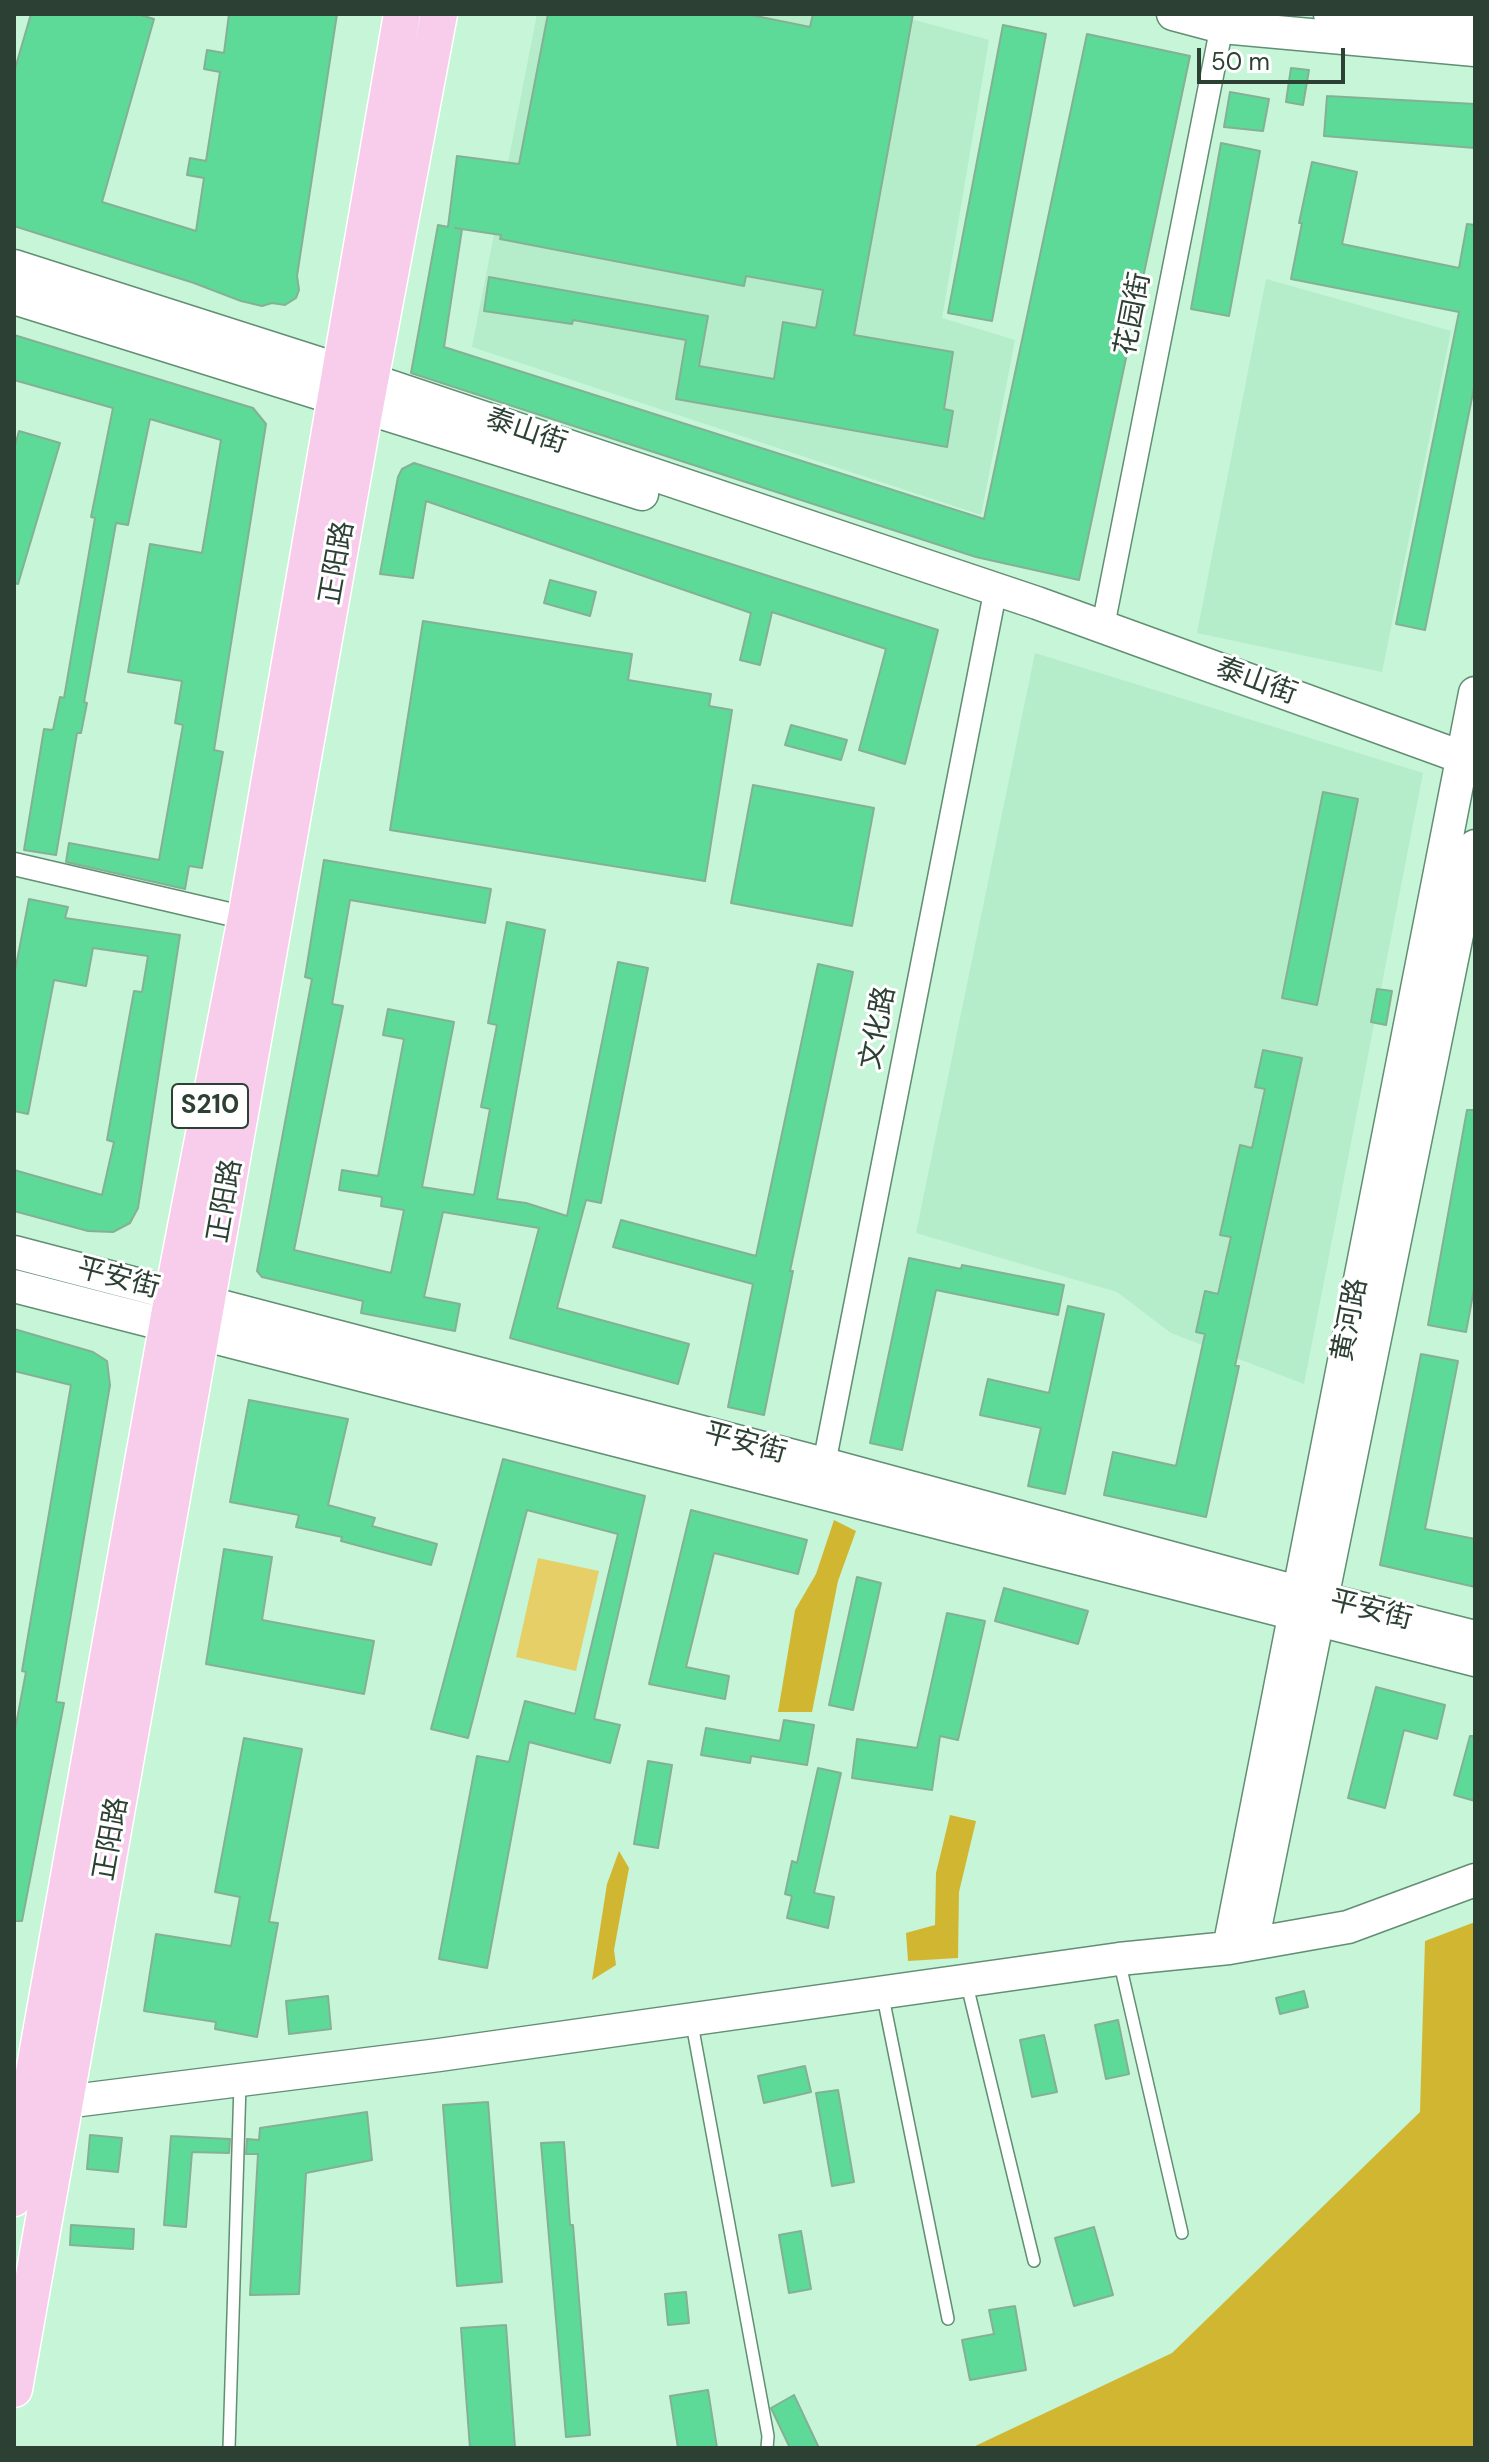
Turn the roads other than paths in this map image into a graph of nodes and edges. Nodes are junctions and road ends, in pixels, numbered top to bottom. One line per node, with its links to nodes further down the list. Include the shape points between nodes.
1 (402, 14): 10 (main road, 正阳路 / S210)
2 (439, 14): 10 (main road, 正阳路)
3 (1173, 14): 5 (main road)
4 (1330, 14): 6 (main road)
5 (1223, 20): 7 (main road); 13 (street, 花园街)
6 (1475, 25)
7 (1475, 50)
8 (14, 266): 10 (main road, 泰山街)
9 (14, 298): 10 (main road, 泰山街)
10 (352, 389): 11 (main road, 泰山街); 12 (main road, 泰山街); 18 (main road, 正阳路 / S210); 21 (main road, 正阳路)
11 (993, 603): 12 (main road, 泰山街); 22 (street, 文化路)
12 (1037, 603): 13 (main road, 泰山街)
13 (1103, 626): 15 (main road, 泰山街)
14 (1475, 693): 15 (main road, 黄河路)
15 (1468, 760): 23 (main road, 黄河路)
16 (1475, 846): 23 (main road, 黄河路)
17 (14, 864): 18 (street)
18 (246, 918): 21 (main road, 正阳路 / S210)
19 (14, 1252): 21 (main road, 平安街)
20 (14, 1286): 21 (main road, 平安街)
21 (187, 1314): 22 (main road, 平安街); 23 (main road, 平安街); 33 (main road, 正阳路); 34 (main road, 正阳路 / S210)
22 (824, 1464): 23 (main road, 平安街)
23 (1308, 1607): 24 (main road, 平安街); 25 (main road, 平安街); 27 (main road, 黄河路)
24 (1475, 1637)
25 (1475, 1660)
26 (1475, 1880): 27 (main road, via 1348,1927)
27 (1241, 1946): 28 (main road)
28 (1119, 1959): 29 (main road); 36 (lane)
29 (966, 1980): 30 (main road); 37 (lane)
30 (882, 1992): 31 (main road); 38 (lane)
31 (691, 2019): 32 (main road); 41 (lane)
32 (240, 2079): 33 (main road); 40 (lane)
33 (65, 2103): 34 (main road); 39 (main road, 正阳路)
34 (21, 2105): 35 (main road, 正阳路 / S210)
35 (14, 2198)
36 (1182, 2233)
37 (1034, 2261)
38 (948, 2319)
39 (14, 2389)
40 (229, 2448)
41 (767, 2448)

